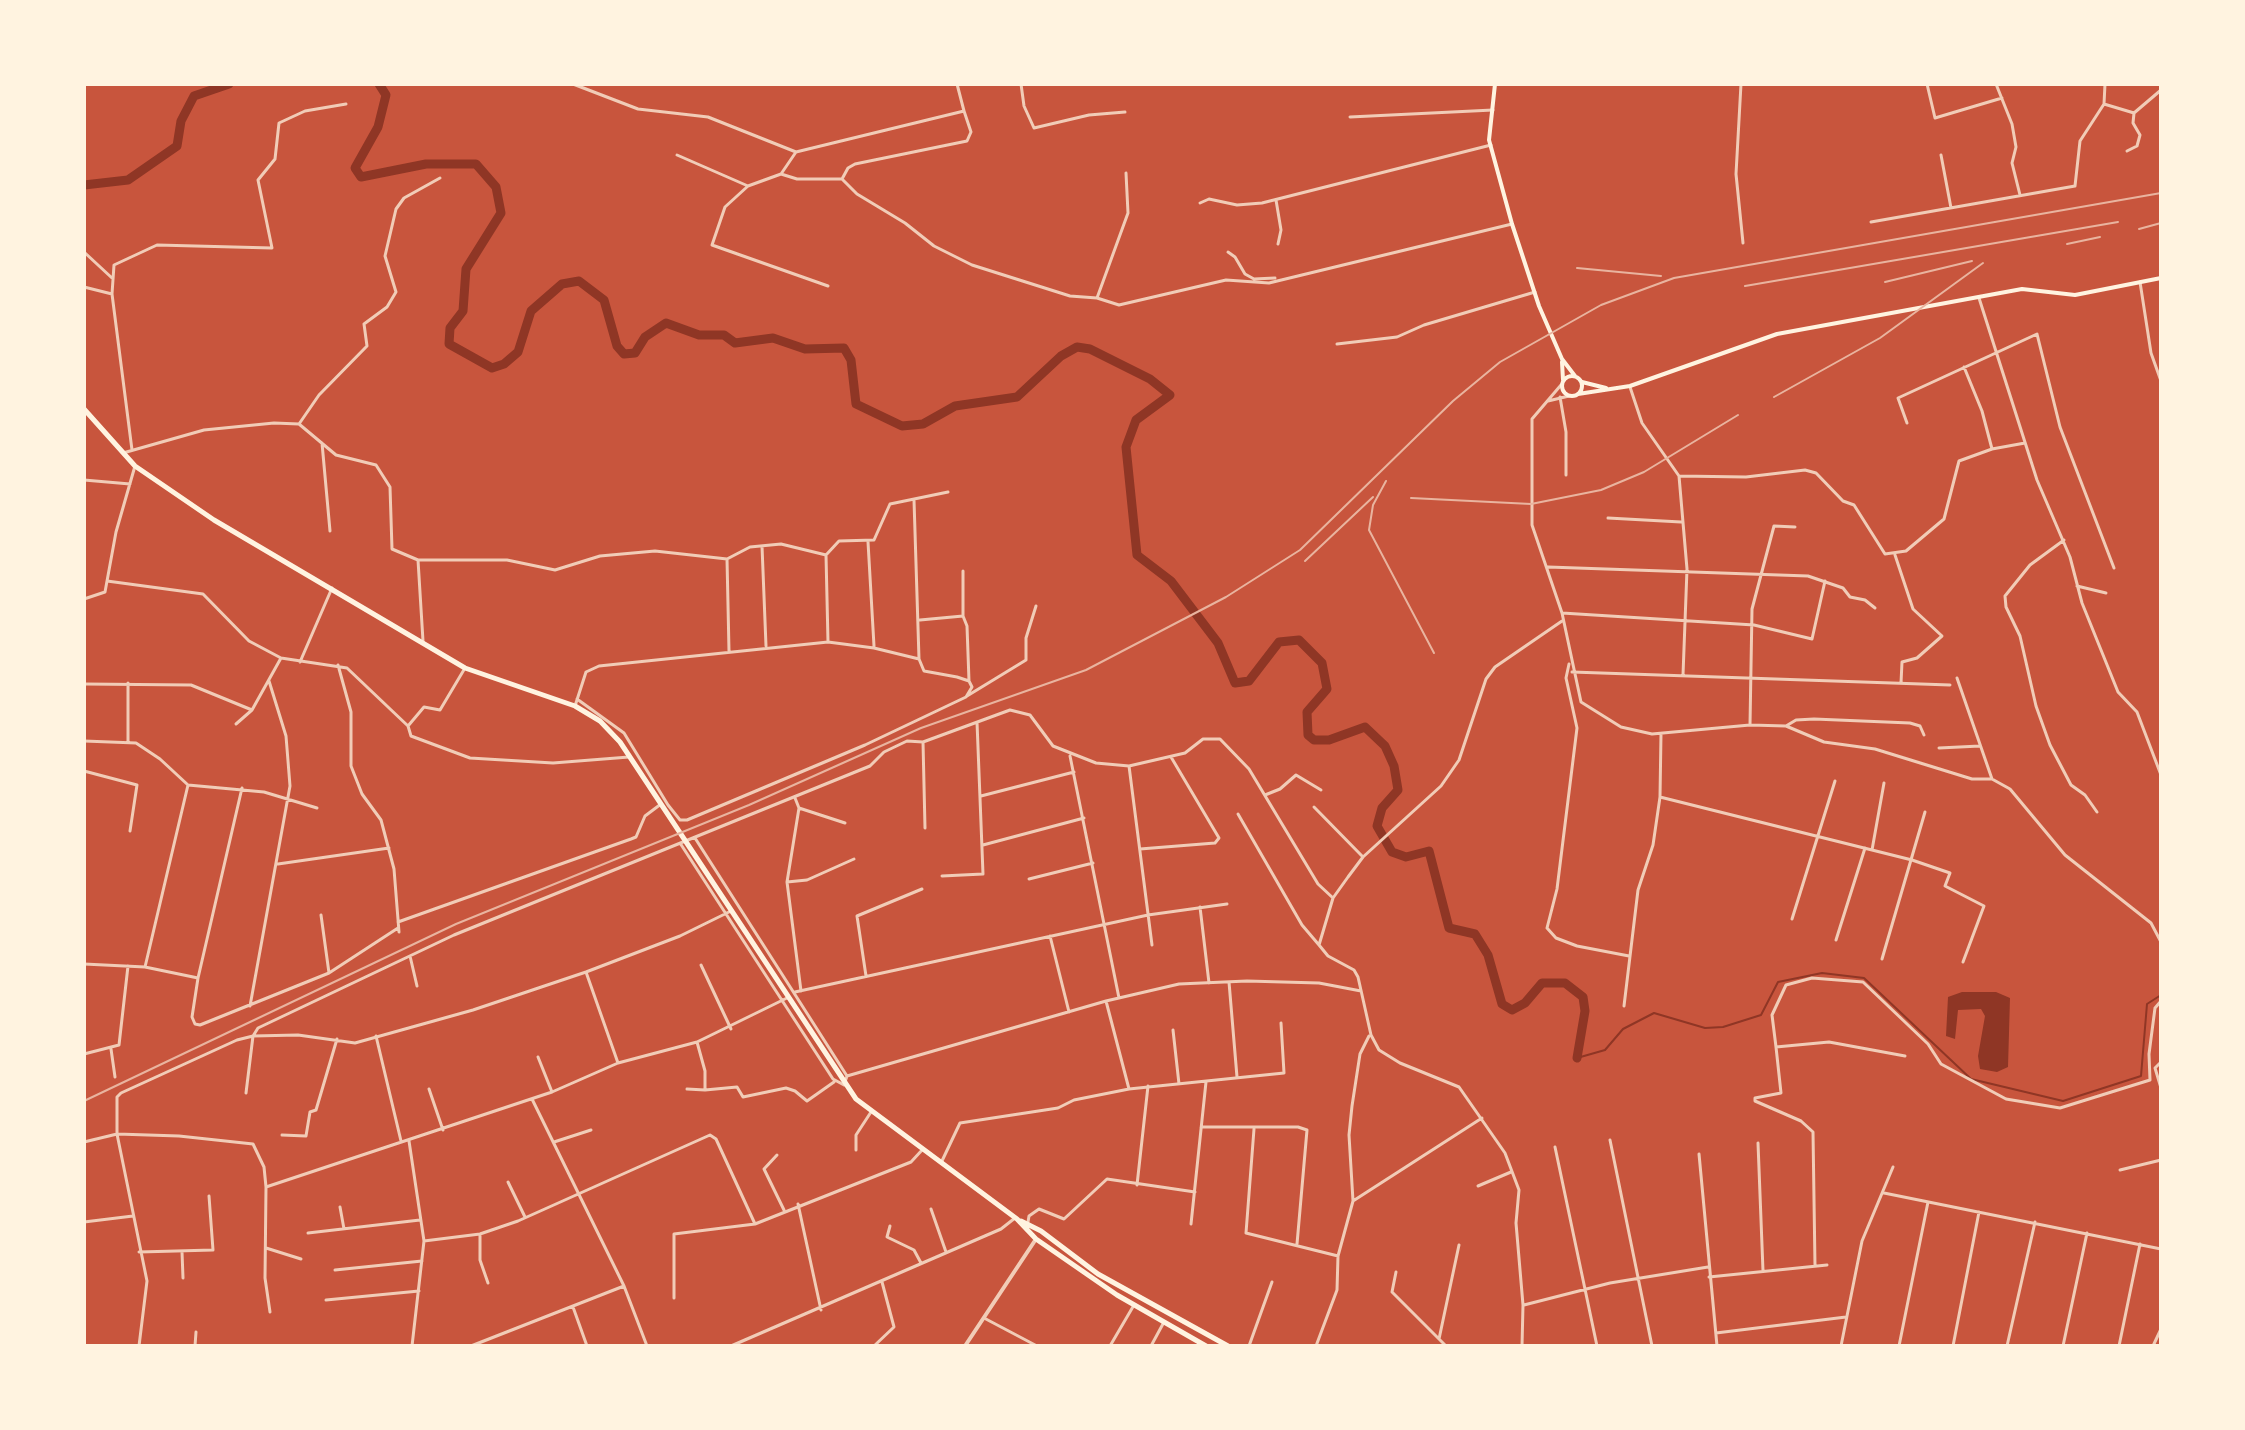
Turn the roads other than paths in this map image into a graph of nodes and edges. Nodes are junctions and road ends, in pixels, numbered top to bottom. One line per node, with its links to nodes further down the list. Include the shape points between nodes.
1 (573, 84): 20 (street, via 638,109 708,117)
2 (957, 84): 14 (street)
3 (1021, 84): 15 (street, via 1034,128)
4 (1495, 84): 13 (main road)
5 (1741, 84): 34 (street, via 1736,174)
6 (1927, 84): 10 (street, via 1935,118)
7 (1996, 84): 10 (street)
8 (2105, 84): 12 (street)
9 (2161, 90): 16 (street)
10 (2003, 97): 28 (street, via 2016,147 2012,163)
11 (346, 104): 39 (street, via 305,111 279,123 275,159 258,180 272,248 157,245 114,265)
12 (2104, 104): 16 (street); 28 (street, via 2080,141 2075,186)
13 (1493, 110): 17 (street); 18 (main road)
14 (964, 111): 20 (street); 26 (street, via 971,132 967,141 855,164)
15 (1125, 112)
16 (2134, 113): 19 (street, via 2140,135 2137,146)
17 (1350, 117)
18 (1491, 145): 29 (street); 33 (main road)
19 (2127, 151)
20 (796, 152): 24 (street)
21 (677, 155): 27 (street)
22 (1941, 155): 31 (street)
23 (1126, 173): 46 (street, via 1128,213)
24 (781, 174): 26 (street); 27 (street)
25 (440, 178): 64 (street, via 404,198 396,209 385,256 396,292 387,307 363,325 367,346)
26 (842, 179): 46 (street, via 934,246 972,265 1070,296)
27 (748, 186): 42 (street, via 725,207 712,245)
28 (2020, 196): 31 (street)
29 (1276, 200): 30 (street); 35 (street)
30 (1200, 203)
31 (1951, 208): 32 (street)
32 (1871, 222)
33 (1512, 224): 38 (street); 44 (main road)
34 (1743, 243)
35 (1278, 244)
36 (84, 252): 39 (street)
37 (1228, 252): 38 (street, via 1254,279)
38 (1298, 273): 46 (street, via 1269,283 1226,280 1119,305)
39 (112, 278): 45 (street)
40 (2161, 278): 41 (main road)
41 (2140, 282): 47 (main road, via 2075,295 2022,289); 53 (street)
42 (828, 286)
43 (84, 287): 45 (street)
44 (1535, 292): 48 (street, via 1397,337); 50 (main road)
45 (112, 294): 68 (street)
46 (1097, 298)
47 (1979, 298): 49 (street); 56 (main road, via 1777,334)
48 (1337, 344)
49 (1996, 352): 51 (street); 66 (street); 89 (street, via 2037,334 2060,427)
50 (1562, 359): 52 (main road); 55 (main road)
51 (1964, 367): 63 (street, via 1898,398); 67 (street)
52 (1575, 376): 54 (main road); 55 (main road)
53 (2161, 381)
54 (1582, 382): 57 (main road); 58 (main road)
55 (1562, 383): 59 (main road); 61 (street)
56 (1630, 386): 57 (main road); 72 (street, via 1642,423)
57 (1609, 389): 58 (main road)
58 (1578, 394): 59 (main road)
59 (1569, 396): 60 (street)
60 (1560, 397): 61 (street); 71 (street)
61 (1548, 401): 88 (street, via 1532,419 1530,484 1532,525)
62 (84, 409): 69 (main road)
63 (1907, 423)
64 (299, 424): 65 (street); 68 (street, via 204,430)
65 (322, 443): 80 (street); 87 (street, via 336,455 376,465 390,487 392,549)
66 (2025, 443): 67 (street); 81 (street)
67 (1992, 449): 85 (street, via 1959,461 1944,519 1917,544)
68 (132, 450): 69 (street)
69 (123, 453): 70 (main road)
70 (135, 466): 74 (street); 96 (main road, via 214,520)
71 (1566, 475)
72 (1680, 476): 78 (street); 85 (street, via 1816,473 1843,501 1854,505 1878,548)
73 (84, 480): 74 (street)
74 (130, 484): 93 (street)
75 (948, 492): 76 (street)
76 (914, 500): 82 (street, via 887,507 878,536); 103 (street)
77 (1608, 518): 78 (street)
78 (1681, 522): 90 (street)
79 (1795, 527): 92 (street, via 1774,526)
80 (330, 531)
81 (2064, 540): 95 (street); 166 (street, via 2030,565 2005,596 2006,607 2020,636 2050,745 2071,785)
82 (868, 542): 84 (street, via 839,541); 110 (street)
83 (762, 546): 84 (street, via 781,544); 86 (street); 109 (street)
84 (826, 555): 107 (street)
85 (1895, 555): 125 (street, via 1913,609 1942,636 1917,658 1902,662)
86 (727, 559): 87 (street, via 655,551 600,556 555,570 507,560); 111 (street)
87 (418, 560): 108 (street)
88 (1548, 567): 90 (street); 101 (street)
89 (2114, 568)
90 (1687, 569): 92 (street); 105 (street)
91 (963, 571): 102 (street)
92 (1760, 574): 94 (street); 106 (street, via 1749,621)
93 (107, 581): 98 (street, via 105,592); 112 (street, via 203,594 249,641)
94 (1825, 581): 100 (street); 106 (street, via 1812,639)
95 (2077, 586): 97 (street); 149 (street, via 2118,692 2137,712)
96 (332, 588): 108 (main road); 114 (street)
97 (2106, 593)
98 (84, 599)
99 (1036, 606): 128 (street, via 1026,638 1026,660)
100 (1875, 608)
101 (1562, 613): 104 (street); 105 (street)
102 (963, 616): 103 (street); 123 (street)
103 (918, 620): 113 (street)
104 (1562, 621): 115 (street); 180 (street, via 1495,667 1486,679 1459,760 1441,786)
105 (1685, 621): 106 (street); 119 (street)
106 (1754, 625): 120 (street)
107 (828, 642): 109 (street); 110 (street)
108 (422, 643): 117 (main road)
109 (766, 648): 111 (street)
110 (874, 648): 113 (street)
111 (729, 651): 129 (street, via 592,667)
112 (281, 658): 114 (street); 122 (street)
113 (919, 659): 123 (street, via 924,671)
114 (300, 662): 116 (street)
115 (1570, 663): 118 (street); 204 (street, via 1566,678 1577,728 1557,889 1547,928 1577,946)
116 (338, 665): 134 (street); 176 (street, via 351,712 351,766 381,820)
117 (465, 668): 129 (main road); 134 (street, via 440,710 424,707)
118 (1572, 672): 119 (street); 136 (street, via 1581,702 1621,727)
119 (1683, 675): 120 (street)
120 (1748, 678): 125 (street); 133 (street)
121 (1957, 678): 141 (street)
122 (269, 681): 130 (street); 160 (street, via 286,736)
123 (969, 681): 128 (street, via 972,687)
124 (128, 683): 126 (street); 130 (street, via 200,687); 139 (street)
125 (1901, 683): 127 (street)
126 (84, 684)
127 (1950, 685)
128 (966, 697): 129 (street, via 811,770 680,820 624,733)
129 (576, 703): 145 (main road, via 600,721)
130 (252, 710): 132 (street)
131 (977, 722): 140 (street); 143 (street, via 1020,711 1030,715 1045,739); 157 (street)
132 (236, 724)
133 (1750, 725): 135 (street); 136 (street)
134 (408, 726): 145 (street, via 411,736 470,758 553,763)
135 (1786, 726): 137 (street, via 1814,719 1910,723 1920,726); 150 (street, via 1824,742 1875,749 1972,779)
136 (1661, 734): 159 (street)
137 (1924, 735)
138 (84, 741): 139 (street)
139 (128, 742): 153 (street, via 149,750)
140 (923, 742): 158 (street, via 907,741 870,766); 170 (street)
141 (1980, 746): 142 (street); 150 (street)
142 (1939, 748)
143 (1070, 756): 146 (street); 148 (street)
144 (1171, 756): 146 (street); 156 (street, via 1203,739 1220,739); 178 (street, via 1219,838 1215,843)
145 (630, 757): 161 (main road)
146 (1129, 766): 178 (street)
147 (84, 771): 171 (street, via 137,785)
148 (1074, 772): 157 (street); 168 (street)
149 (2161, 775)
150 (1992, 779): 200 (street, via 2010,789 2065,855 2151,923)
151 (1835, 781): 172 (street)
152 (1884, 783): 179 (street)
153 (188, 785): 154 (street); 210 (street)
154 (242, 788): 160 (street); 214 (street)
155 (1321, 790): 156 (street, via 1296,775)
156 (1265, 795): 189 (street, via 1318,884)
157 (980, 796): 175 (street)
158 (794, 797): 164 (street); 173 (street)
159 (1660, 797): 172 (street); 204 (street)
160 (287, 800): 163 (street); 184 (street)
161 (661, 804): 192 (main road); 196 (street, via 645,816 636,837)
162 (1314, 807): 180 (street)
163 (317, 808)
164 (799, 808): 169 (street); 187 (street)
165 (1925, 812): 182 (street)
166 (2097, 812)
167 (1238, 814): 202 (street)
168 (1084, 818): 175 (street); 183 (street)
169 (845, 823)
170 (925, 828)
171 (130, 831)
172 (1819, 837): 177 (street); 195 (street)
173 (695, 838): 174 (street); 215 (street)
174 (680, 843): 192 (street); 203 (street)
175 (982, 846): 185 (street, via 983,874)
176 (389, 848): 184 (street); 196 (street)
177 (1865, 848): 179 (street); 199 (street)
178 (1140, 849): 194 (street)
179 (1872, 850): 182 (street)
180 (1363, 857): 189 (street)
181 (854, 859): 187 (street, via 807,880)
182 (1912, 860): 205 (street); 206 (street, via 1950,873 1945,886 1984,906)
183 (1093, 863): 186 (street); 197 (street)
184 (277, 864): 227 (street)
185 (942, 876)
186 (1029, 879)
187 (787, 882): 220 (street)
188 (922, 889): 213 (street, via 857,916)
189 (1333, 898): 202 (street)
190 (1227, 904): 191 (street)
191 (1200, 907): 194 (street); 217 (street)
192 (729, 912): 211 (street); 219 (street); 222 (main road)
193 (321, 915): 212 (street)
194 (1148, 915): 197 (street); 201 (street)
195 (1792, 919)
196 (398, 922): 212 (street, via 398,930)
197 (1103, 924): 198 (street); 223 (street)
198 (1050, 936): 213 (street); 229 (street)
199 (1836, 940)
200 (2161, 942)
201 (1152, 945)
202 (1319, 945): 221 (street, via 1354,970)
203 (410, 956): 218 (street); 234 (street, via 258,1028)
204 (1629, 956): 228 (street)
205 (1882, 959)
206 (1963, 962)
207 (84, 964): 209 (street)
208 (701, 965): 231 (street)
209 (128, 966): 210 (street); 239 (street, via 119,1045)
210 (145, 967): 214 (street)
211 (586, 972): 235 (street); 244 (street)
212 (329, 973): 227 (street)
213 (866, 976): 220 (street)
214 (198, 978): 227 (street, via 195,1024)
215 (786, 981): 219 (street); 222 (street)
216 (1229, 982): 217 (street); 221 (street, via 1319,983); 249 (street)
217 (1209, 983): 223 (street)
218 (417, 986)
219 (773, 987): 224 (street)
220 (801, 991): 222 (street)
221 (1362, 991): 233 (street)
222 (790, 995): 224 (street); 245 (street); 250 (main road)
223 (1119, 998): 225 (street)
224 (782, 1001): 231 (street); 250 (street)
225 (1106, 1001): 229 (street); 258 (street)
226 (2161, 1001): 248 (street, via 2155,1008)
227 (250, 1006)
228 (1624, 1006)
229 (1069, 1012): 245 (street)
230 (1281, 1023): 249 (street, via 1284,1073)
231 (731, 1029): 237 (street)
232 (1173, 1030): 252 (street)
233 (1371, 1035): 264 (street, via 1379,1050 1400,1063 1459,1087); 295 (street, via 1360,1054 1352,1106)
234 (253, 1036): 236 (street); 261 (street); 269 (street, via 121,1093)
235 (376, 1036): 236 (street, via 355,1043); 272 (street)
236 (337, 1039): 270 (street, via 306,1136)
237 (697, 1042): 244 (street); 259 (street)
238 (1776, 1047): 241 (street, via 1829,1042); 248 (street, via 1772,1015 1786,985 1843,978 1863,982 1928,1044 1941,1064 2006,1099 2071,1107); 331 (street, via 1781,1093 1755,1101 1801,1121 1813,1132)
239 (111, 1048): 240 (street); 247 (street)
240 (84, 1054)
241 (1905, 1056)
242 (538, 1057): 260 (street)
243 (2161, 1062): 246 (street, via 2155,1068)
244 (618, 1063): 260 (street)
245 (847, 1076): 253 (street)
246 (2157, 1076): 248 (street); 255 (street)
247 (115, 1077)
248 (2151, 1077)
249 (1237, 1079): 251 (street)
250 (837, 1080): 253 (main road); 259 (street, via 807,1101 786,1088 743,1097 737,1087)
251 (1206, 1082): 252 (street); 265 (street)
252 (1179, 1084): 254 (street)
253 (844, 1085): 263 (main road)
254 (1148, 1086): 258 (street); 288 (street)
255 (2161, 1088)
256 (429, 1089): 267 (street)
257 (687, 1089): 259 (street)
258 (1129, 1089): 283 (street, via 1058,1108 960,1123)
259 (705, 1090)
260 (552, 1092): 262 (street)
261 (246, 1093)
262 (532, 1098): 267 (street); 275 (street)
263 (871, 1112): 278 (main road); 279 (street, via 856,1135)
264 (1482, 1118): 286 (street); 295 (street)
265 (1201, 1127): 266 (street); 292 (street)
266 (1254, 1129): 318 (street, via 1246,1233); 318 (street, via 1307,1130)
267 (443, 1130): 273 (street)
268 (591, 1130): 275 (street)
269 (117, 1134): 274 (street); 290 (street, via 253,1144); 302 (street)
270 (282, 1135)
271 (1610, 1140): 338 (street)
272 (401, 1141): 273 (street); 290 (street)
273 (409, 1141): 305 (street)
274 (84, 1142)
275 (554, 1142): 291 (street)
276 (1758, 1143): 334 (street)
277 (1555, 1147): 343 (street)
278 (923, 1149): 283 (main road); 297 (street, via 911,1162)
279 (856, 1150)
280 (1699, 1154): 332 (street)
281 (777, 1155): 300 (street, via 764,1169)
282 (2161, 1160): 285 (street)
283 (941, 1163): 304 (main road)
284 (1893, 1167): 293 (street)
285 (2120, 1170)
286 (1511, 1172): 289 (street); 348 (street, via 1519,1190 1516,1223)
287 (508, 1182): 303 (street)
288 (1137, 1185): 292 (street); 310 (street, via 1103,1179 1064,1219 1039,1209 1029,1216)
289 (1478, 1186)
290 (266, 1187): 321 (street)
291 (579, 1192): 303 (street); 308 (street, via 714,1135); 342 (street)
292 (1195, 1192): 309 (street)
293 (1884, 1193): 296 (street); 353 (street, via 1862,1241)
294 (209, 1196): 324 (street, via 213,1250)
295 (1353, 1201): 326 (street)
296 (1928, 1202): 301 (street); 383 (street)
297 (798, 1204): 300 (street); 350 (street)
298 (340, 1207): 312 (street)
299 (931, 1209): 325 (street)
300 (784, 1210): 308 (street)
301 (1980, 1211): 307 (street); 384 (street)
302 (133, 1216): 306 (street); 323 (street)
303 (525, 1217): 315 (street)
304 (1016, 1218): 310 (main road); 316 (main road); 325 (street)
305 (420, 1220): 312 (street); 317 (street)
306 (84, 1222)
307 (2035, 1222): 314 (street); 385 (street)
308 (755, 1224): 345 (street, via 674,1234)
309 (1191, 1224)
310 (1028, 1225): 374 (main road, via 1098,1274)
311 (890, 1226): 329 (street, via 887,1237 914,1250)
312 (344, 1229): 313 (street)
313 (308, 1233)
314 (2087, 1233): 319 (street); 386 (street)
315 (480, 1234): 317 (street); 341 (street, via 480,1260)
316 (1036, 1239): 347 (main road); 352 (street)
317 (424, 1241): 328 (street)
318 (1297, 1244): 326 (street)
319 (2140, 1244): 322 (street); 387 (street)
320 (1459, 1245): 359 (street)
321 (266, 1248): 327 (street); 351 (street)
322 (2161, 1249)
323 (139, 1252): 324 (street); 360 (street, via 147,1281)
324 (182, 1252): 337 (street)
325 (946, 1252): 329 (street)
326 (1338, 1256): 376 (street, via 1337,1290)
327 (301, 1259)
328 (422, 1261): 333 (street); 344 (street)
329 (921, 1263): 339 (street)
330 (1827, 1265): 331 (street)
331 (1815, 1266): 334 (street)
332 (1708, 1267): 336 (street); 338 (street)
333 (335, 1270)
334 (1763, 1271): 336 (street)
335 (1396, 1272): 359 (street, via 1392,1292)
336 (1709, 1277): 357 (street)
337 (183, 1278)
338 (1637, 1278): 343 (street); 380 (street)
339 (882, 1282): 350 (street); 367 (street, via 894,1327)
340 (1272, 1282): 375 (street)
341 (488, 1283)
342 (624, 1286): 349 (street); 365 (street)
343 (1585, 1290): 348 (street); 379 (street)
344 (419, 1291): 346 (street); 362 (street)
345 (674, 1298)
346 (326, 1300)
347 (1134, 1305): 354 (main road); 370 (street)
348 (1523, 1305): 378 (street)
349 (573, 1307): 363 (street); 364 (street)
350 (821, 1310): 366 (street)
351 (270, 1312)
352 (984, 1317): 368 (street); 369 (street)
353 (1846, 1317): 357 (street); 382 (street)
354 (1164, 1322): 358 (main road); 371 (street)
355 (2161, 1329): 388 (street)
356 (196, 1332): 361 (street)
357 (1716, 1333): 381 (street)
358 (1191, 1337): 372 (street); 373 (main road)
359 (1439, 1339): 377 (street)
360 (139, 1346)
361 (195, 1346)
362 (412, 1346)
363 (471, 1346)
364 (587, 1346)
365 (647, 1346)
366 (731, 1346)
367 (874, 1346)
368 (965, 1346)
369 (1037, 1346)
370 (1110, 1346)
371 (1151, 1346)
372 (1188, 1346)
373 (1206, 1346)
374 (1228, 1346)
375 (1249, 1346)
376 (1316, 1346)
377 (1446, 1346)
378 (1522, 1346)
379 (1597, 1346)
380 (1652, 1346)
381 (1717, 1346)
382 (1841, 1346)
383 (1899, 1346)
384 (1953, 1346)
385 (2007, 1346)
386 (2063, 1346)
387 (2119, 1346)
388 (2153, 1346)

